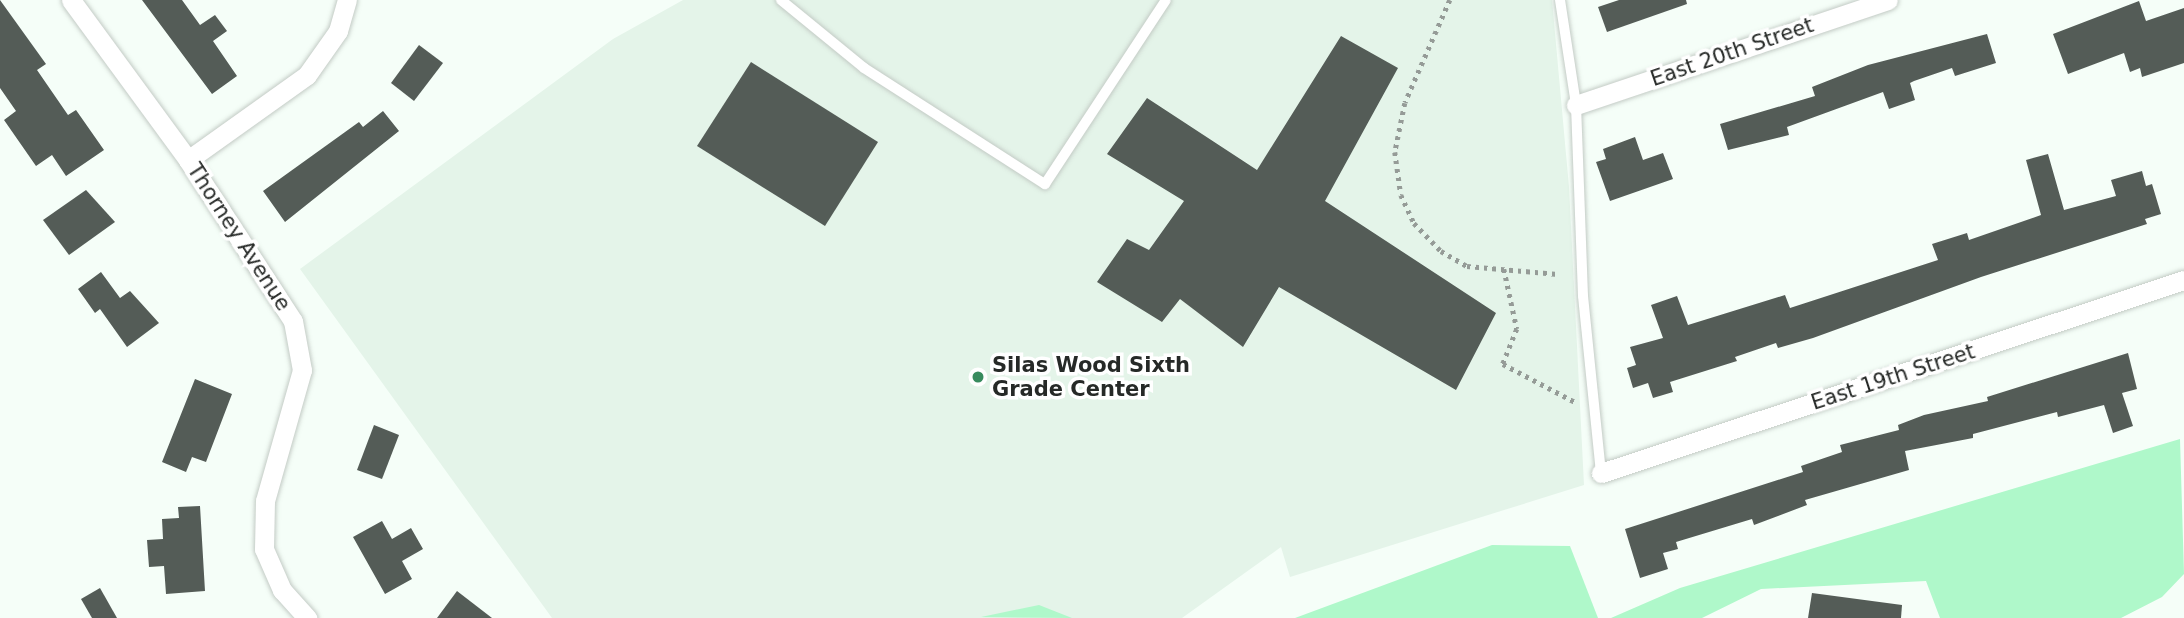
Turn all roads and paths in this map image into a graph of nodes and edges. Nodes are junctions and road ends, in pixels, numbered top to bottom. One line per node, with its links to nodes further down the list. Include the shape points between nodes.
1 (71, 0): 9 (street, Thorney Avenue)
2 (347, 0): 9 (street, via 338,31 307,75)
3 (781, 0): 4 (lane, via 864,68 1045,184)
4 (1166, 0)
5 (1450, 0): 10 (path, via 1405,103 1395,152 1401,195 1414,223 1441,251 1467,265)
6 (1560, 0): 8 (lane)
7 (1888, 0): 8 (street, East 20th Street)
8 (1576, 105): 14 (lane, via 1583,296)
9 (188, 160): 15 (street, Thorney Avenue, via 293,321 302,370 265,501 264,549 282,590)
10 (1504, 269): 11 (path); 13 (path, via 1517,329 1503,363)
11 (1558, 274)
12 (2184, 281): 14 (street, East 19th Street)
13 (1576, 403)
14 (1601, 472)
15 (307, 618)

